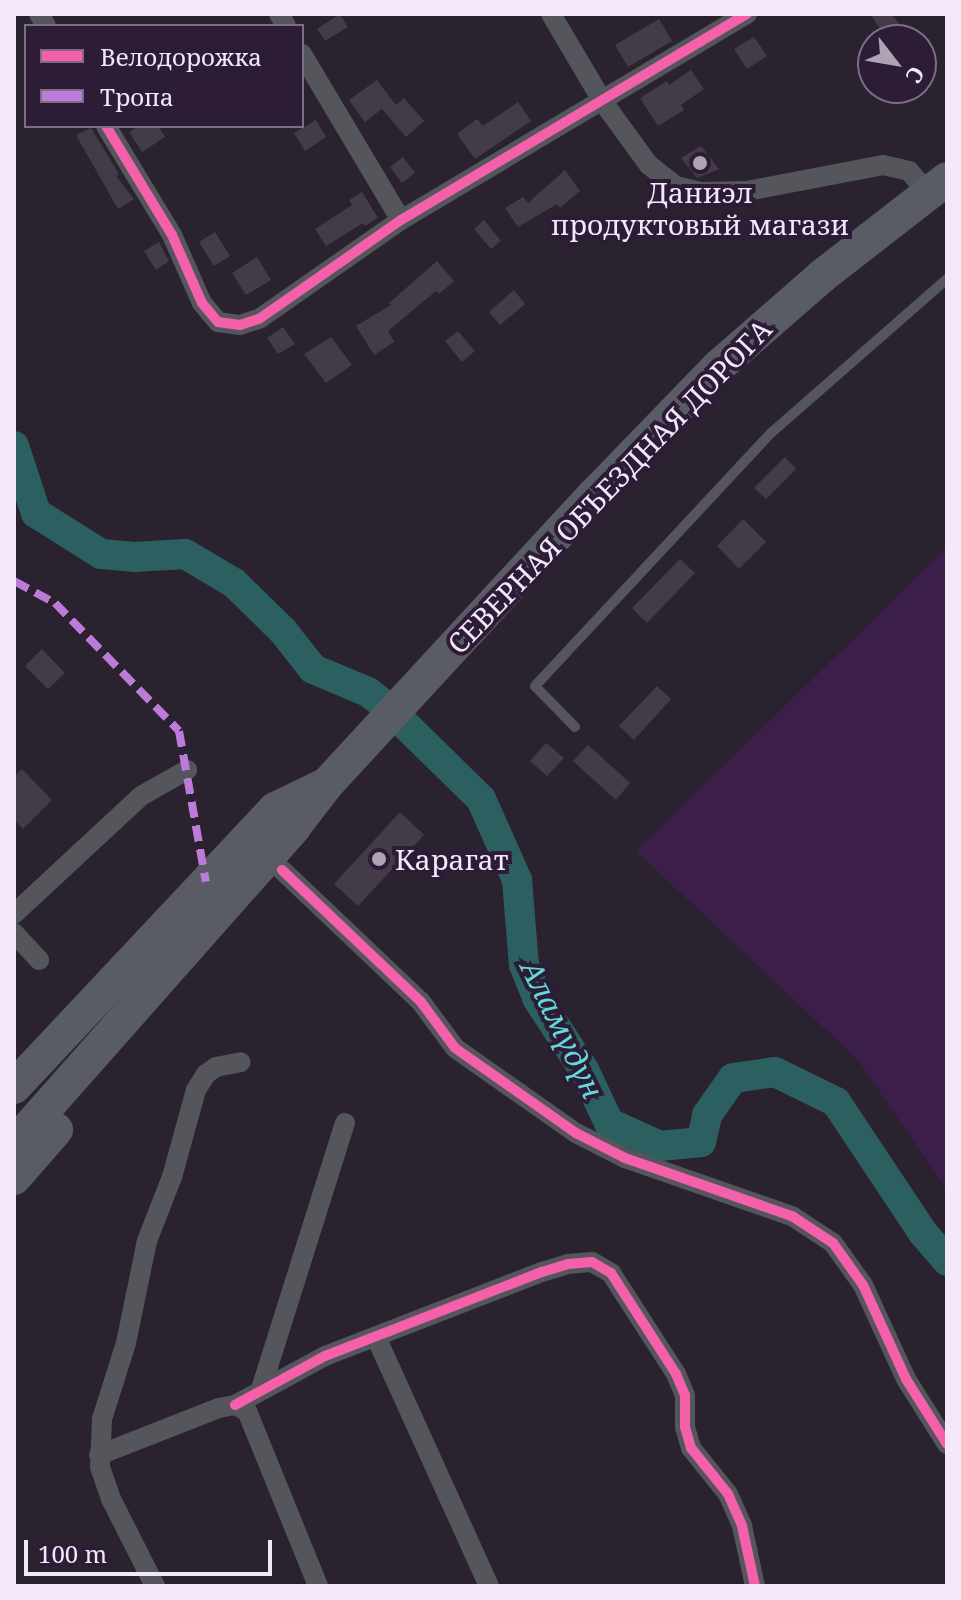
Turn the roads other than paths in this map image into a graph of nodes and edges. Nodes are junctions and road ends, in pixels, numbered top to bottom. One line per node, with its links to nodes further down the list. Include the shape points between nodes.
1 (551, 14): 4 (street)
2 (747, 14): 4 (street)
3 (304, 57): 7 (street)
4 (603, 102): 6 (street, via 649,165 676,186 700,192 747,191 883,165); 7 (street)
5 (107, 128): 7 (street, via 172,235 202,303 218,322 240,325 259,319)
6 (938, 186): 11 (highway, СЕВЕРНАЯ ОБЪЕЗДНАЯ ДОРОГА, via 822,276 719,366)
7 (401, 220)
8 (947, 279): 9 (lane, via 771,433 535,686)
9 (575, 727)
10 (187, 770): 13 (street, via 141,796)
11 (334, 777): 12 (highway); 17 (highway, via 275,809); 18 (highway, СЕВЕРНАЯ ОБЪЕЗДНАЯ ДОРОГА, via 284,816); 20 (highway, СЕВЕРНАЯ ОБЪЕЗДНАЯ ДОРОГА)
12 (282, 870): 21 (highway); 25 (street, via 421,1002 455,1048 576,1133 625,1158 792,1216 833,1243 863,1285 906,1379)
13 (14, 914)
14 (14, 933): 15 (street)
15 (39, 960)
16 (241, 1062): 26 (street, via 216,1067 196,1090 172,1177 147,1241 126,1343 102,1419)
17 (14, 1087)
18 (14, 1118)
19 (345, 1123): 23 (street)
20 (14, 1144)
21 (14, 1178)
22 (376, 1337): 23 (street); 29 (street); 30 (street, via 568,1264 592,1262 611,1273 676,1374 685,1395 691,1448 733,1505)
23 (261, 1389): 24 (street)
24 (235, 1405): 26 (street); 28 (street, via 247,1411)
25 (947, 1444)
26 (99, 1455): 27 (street, via 111,1499)
27 (155, 1586)
28 (318, 1586)
29 (489, 1586)
30 (755, 1586)

